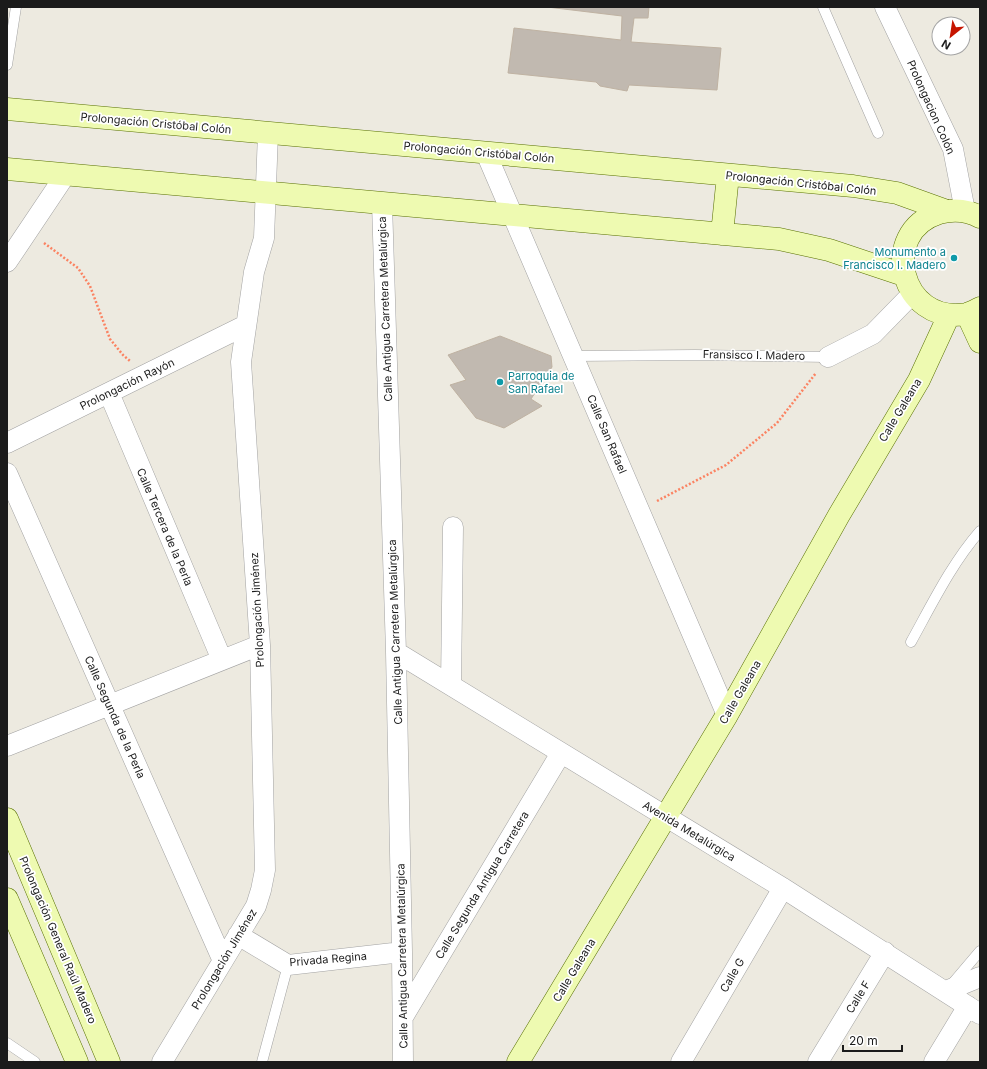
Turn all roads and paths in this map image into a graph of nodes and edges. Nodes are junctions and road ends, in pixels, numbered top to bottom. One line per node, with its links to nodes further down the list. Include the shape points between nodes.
1 (16, 7): 4 (lane)
2 (822, 7): 7 (lane)
3 (885, 7): 14 (street, Prolongacion Colón, via 953,149)
4 (7, 65)
5 (7, 109): 6 (street, Prolongación Cristóbal Colón)
6 (268, 133): 8 (street, Prolongación Cristóbal Colón); 12 (street, Prolongación Jiménez)
7 (878, 134)
8 (486, 153): 11 (street, Prolongación Cristóbal Colón); 15 (street, Calle San Rafael)
9 (7, 169): 10 (street)
10 (66, 174): 12 (street); 16 (street)
11 (728, 175): 14 (street, Prolongación Cristóbal Colón, via 853,186 896,194); 17 (street)
12 (266, 191): 13 (street); 21 (street, Prolongación Jiménez, via 264,238 254,272)
13 (382, 203): 15 (street); 34 (street, Calle Antigua Carretera Metalúrgica)
14 (964, 213): 19 (street, via 930,216 917,226 907,241 902,258)
15 (513, 215): 17 (street); 23 (street, Calle San Rafael)
16 (27, 230): 18 (street); 25 (path, via 78,268 90,286 110,339 123,355)
17 (722, 234): 19 (street, via 779,239 829,250)
18 (7, 262)
19 (908, 284): 20 (street, via 923,304 935,311); 24 (street, Fransisco I. Madero, via 873,334)
20 (965, 312): 22 (street); 38 (street, Calle Galeana, via 919,380 839,515)
21 (246, 325): 25 (street, Prolongación Rayón); 33 (street, Prolongación Jiménez, via 241,362)
22 (980, 342)
23 (574, 356): 24 (lane, Fransisco I. Madero); 29 (street, Calle San Rafael)
24 (828, 356): 29 (path, via 777,423 737,456 726,465)
25 (146, 375): 26 (street, Prolongación Rayón)
26 (109, 394): 27 (street, Prolongación Rayón); 35 (street, Calle Tercera de la Perla)
27 (7, 443)
28 (7, 473): 37 (street, Calle Segunda de la Perla)
29 (640, 510): 38 (street, Calle San Rafael)
30 (453, 527): 36 (street)
31 (980, 531): 32 (lane, via 942,587)
32 (911, 642)
33 (260, 645): 35 (street); 45 (street, Prolongación Jiménez, via 265,870 256,906)
34 (396, 652): 36 (street, Avenida Metalúrgica); 47 (street, Calle Antigua Carretera Metalúrgica)
35 (222, 660): 37 (street)
36 (451, 685): 40 (street, Avenida Metalúrgica)
37 (110, 705): 39 (street); 49 (street, Calle Segunda de la Perla)
38 (727, 715): 41 (street, Calle Galeana)
39 (7, 746)
40 (562, 753): 41 (street, Avenida Metalúrgica); 54 (street, Calle Segunda Antigua Carretera)
41 (666, 817): 43 (street, Avenida Metalúrgica); 62 (street, Calle Galeana)
42 (7, 819): 58 (street, Prolongación General Raúl Madero)
43 (783, 888): 48 (street, Avenida Metalúrgica); 63 (street, Calle G)
44 (7, 899): 57 (street)
45 (238, 936): 49 (street, Prolongación Jiménez); 50 (street, Privada Regina)
46 (980, 951): 52 (lane)
47 (402, 952): 50 (street, Privada Regina); 54 (street, Calle Antigua Carretera Metalúrgica)
48 (885, 952): 52 (street, Avenida Metalúrgica); 64 (street, Calle F)
49 (223, 961): 59 (street, Prolongación Jiménez)
50 (288, 965): 60 (lane)
51 (980, 977): 52 (street)
52 (946, 991): 53 (street, Avenida Metalúrgica)
53 (974, 1010): 65 (street)
54 (403, 1017): 61 (street, Calle Antigua Carretera Metalúrgica)
55 (7, 1043): 56 (lane)
56 (35, 1062)
57 (77, 1062)
58 (109, 1062)
59 (162, 1062)
60 (262, 1062)
61 (403, 1062)
62 (518, 1062)
63 (682, 1062)
64 (818, 1062)
65 (934, 1062)

